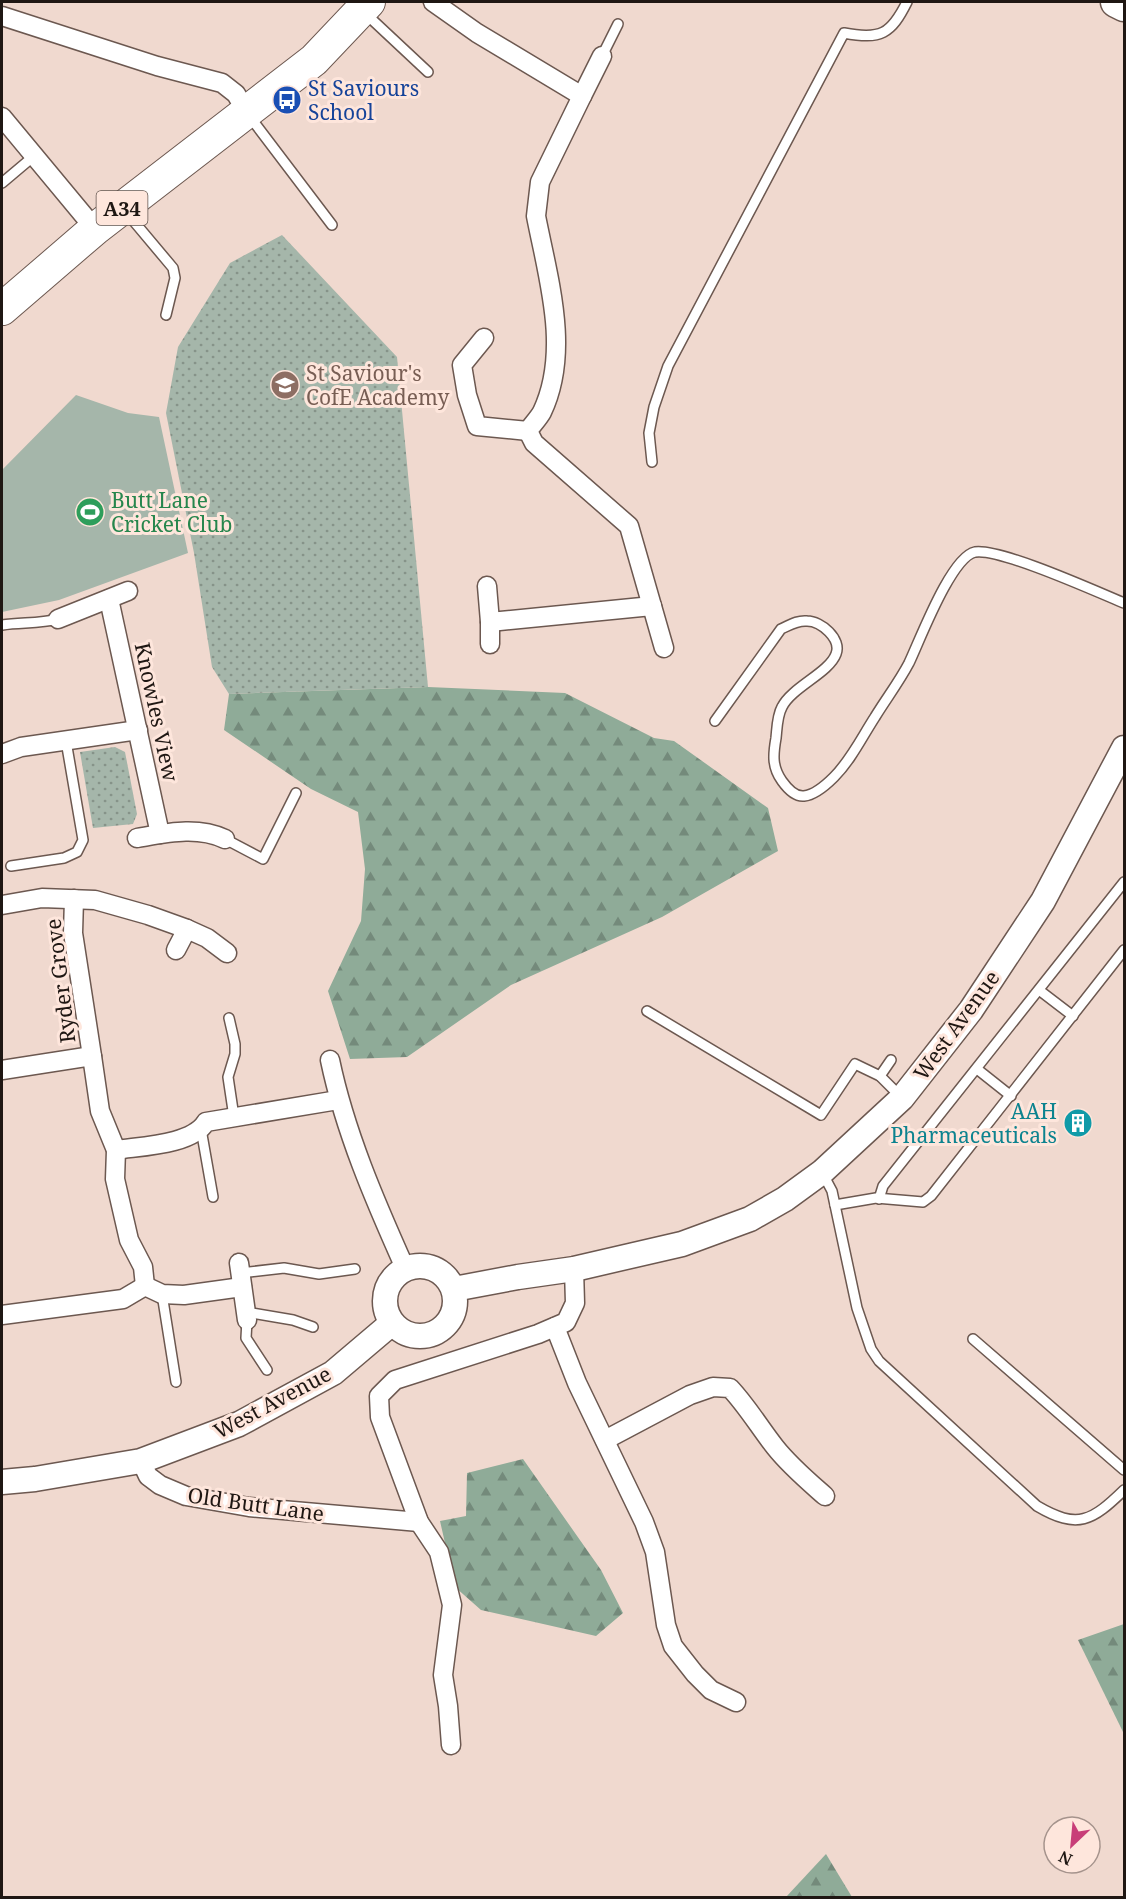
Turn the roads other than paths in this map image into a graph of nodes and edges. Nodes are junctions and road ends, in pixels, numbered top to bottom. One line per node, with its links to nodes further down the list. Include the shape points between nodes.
1 (433, 2): 10 (street)
2 (907, 2): 22 (lane, via 888,30 875,35 844,33 668,366 649,433)
3 (1116, 2): 5 (main road)
4 (365, 6): 9 (lane); 11 (highway, A34, via 314,60)
5 (1125, 6)
6 (2, 16): 11 (street, via 222,83 236,94)
7 (618, 24): 8 (lane)
8 (602, 56): 10 (street)
9 (428, 72)
10 (582, 96): 21 (street, via 540,182 537,199 536,216 556,323 554,373 542,412)
11 (246, 111): 15 (highway, A34); 16 (lane)
12 (2, 117): 13 (street)
13 (34, 156): 14 (lane); 17 (street)
14 (2, 183)
15 (123, 208): 17 (highway, A34); 19 (lane, via 173,268 175,278)
16 (332, 225)
17 (95, 229): 18 (highway, A34)
18 (2, 309)
19 (166, 315)
20 (484, 338): 21 (street, via 462,365 466,395 477,426)
21 (528, 431): 27 (street, via 534,443 629,526)
22 (652, 462)
23 (487, 586): 29 (street)
24 (128, 591): 25 (street)
25 (109, 599): 28 (street); 34 (street, Knowles View)
26 (1125, 603): 33 (lane, via 999,554 974,552 962,559 949,577 907,666 847,761 834,777 803,796 785,785 772,757 782,707 796,690 832,661 837,651 836,640 829,632 808,620 781,629)
27 (652, 606): 29 (street); 32 (street)
28 (58, 619): 30 (lane)
29 (490, 622): 31 (street)
30 (2, 626)
31 (490, 644)
32 (664, 648)
33 (715, 721)
34 (138, 730): 35 (street); 39 (street, Knowles View)
35 (66, 741): 37 (street, via 21,747); 42 (lane, via 83,840 77,852 64,858)
36 (1125, 748): 61 (street, West Avenue, via 1043,902 971,1010)
37 (2, 754)
38 (296, 793): 41 (lane, via 263,859)
39 (160, 834): 40 (street); 41 (street, via 204,832)
40 (137, 838)
41 (225, 839)
42 (11, 866)
43 (1125, 882): 50 (lane)
44 (74, 899): 45 (street, Ryder Grove, via 42,898); 46 (street, Ryder Grove, via 95,900); 54 (street, Ryder Grove, via 73,933)
45 (2, 905)
46 (187, 929): 47 (street); 49 (street, Ryder Grove)
47 (176, 950)
48 (1125, 950): 52 (lane)
49 (227, 954)
50 (1039, 990): 52 (lane); 57 (lane)
51 (647, 1011): 59 (lane, via 821,1115 855,1064)
52 (1073, 1016): 60 (lane)
53 (228, 1018): 63 (lane, via 236,1044 228,1077)
54 (92, 1056): 58 (street); 65 (street, Ryder Grove, via 100,1111)
55 (330, 1060): 62 (street)
56 (891, 1060): 59 (lane)
57 (977, 1068): 60 (lane); 68 (lane, via 884,1186)
58 (2, 1070)
59 (880, 1076): 61 (lane)
60 (1011, 1096): 68 (lane, via 932,1196 923,1202)
61 (902, 1098): 66 (street, West Avenue)
62 (338, 1100): 63 (street); 70 (street)
63 (234, 1117): 64 (street, via 206,1122)
64 (201, 1129): 65 (street, via 173,1142); 67 (lane)
65 (116, 1150): 74 (street, via 115,1179 129,1240 143,1267)
66 (822, 1172): 69 (lane); 72 (street, West Avenue, via 750,1219 682,1244)
67 (213, 1197)
68 (879, 1199): 69 (lane)
69 (835, 1205): 89 (lane, via 865,1337 879,1361 1037,1506 1051,1514 1080,1520 1095,1515)
70 (405, 1268): 75 (street, via 428,1266 444,1274); 79 (street, via 391,1279 384,1298)
71 (355, 1269): 73 (lane, via 320,1274 284,1268)
72 (574, 1269): 75 (street, West Avenue); 81 (street, via 575,1303 566,1322)
73 (240, 1274): 76 (street, via 184,1295); 78 (street)
74 (146, 1286): 76 (street); 77 (street, via 123,1299)
75 (454, 1289): 79 (street, via 456,1302 451,1319 437,1332 420,1336 405,1333)
76 (162, 1294): 84 (lane)
77 (2, 1315)
78 (247, 1316): 80 (lane, via 293,1320); 83 (lane, via 246,1338)
79 (392, 1323): 86 (street, West Avenue, via 333,1372 289,1398 239,1424)
80 (314, 1327)
81 (555, 1327): 85 (street); 91 (street, via 395,1380 379,1396 380,1417)
82 (973, 1339): 87 (lane)
83 (267, 1370)
84 (176, 1382)
85 (605, 1440): 90 (street, via 690,1395 712,1387 730,1388 776,1449); 92 (street, via 655,1552 666,1625 674,1646 711,1690)
86 (141, 1461): 88 (street); 91 (street, Old Butt Lane, via 148,1476 186,1496 249,1507)
87 (1125, 1470)
88 (2, 1482)
89 (1125, 1490)
90 (825, 1496)
91 (419, 1522): 93 (street, via 439,1552 452,1605 443,1675)
92 (736, 1702)
93 (451, 1745)

